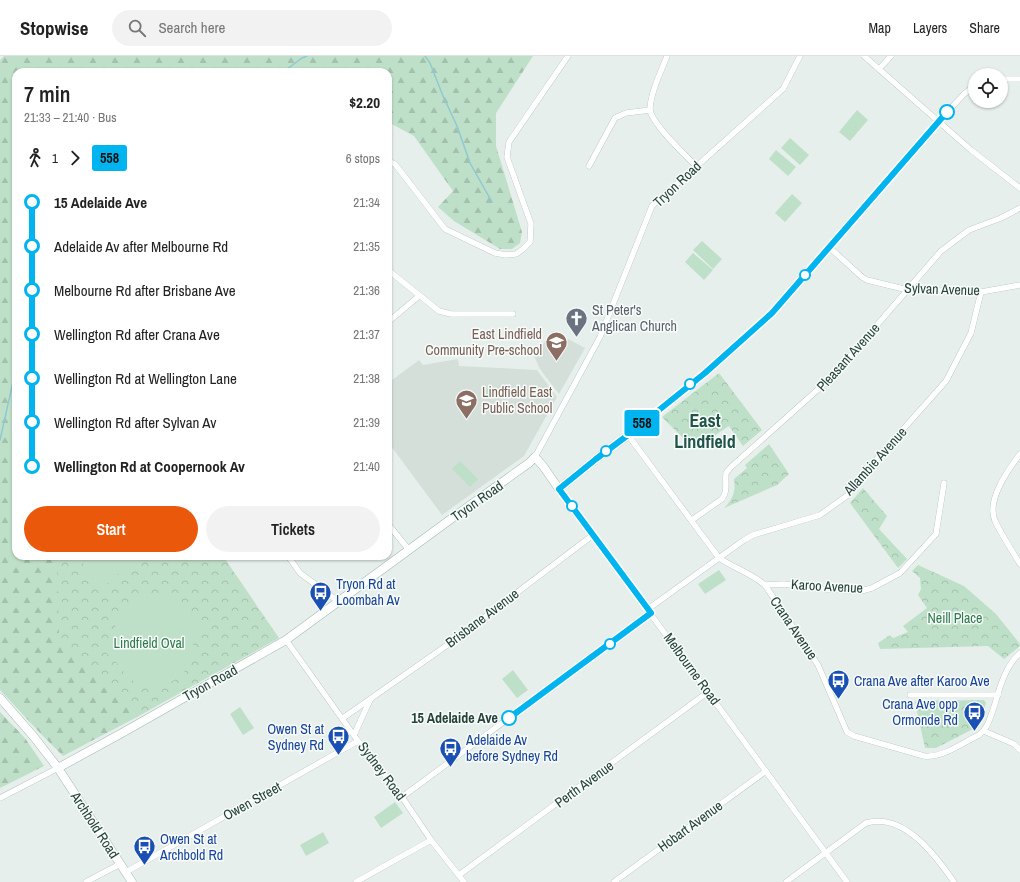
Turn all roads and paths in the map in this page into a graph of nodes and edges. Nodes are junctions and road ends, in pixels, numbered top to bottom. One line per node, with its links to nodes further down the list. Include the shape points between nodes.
1 (568, 56): 12 (street, via 509,142 507,157 531,224 530,242 516,254 495,254 445,229)
2 (667, 56): 10 (street, via 654,88)
3 (800, 56): 14 (street, Tryon Road, via 783,89)
4 (864, 56): 6 (street)
5 (891, 56): 6 (street)
6 (879, 69): 11 (street)
7 (1008, 79): 8 (street)
8 (1020, 79)
9 (968, 91): 11 (street)
10 (650, 110): 13 (street, via 626,113 615,118); 14 (street, via 656,124)
11 (939, 121): 15 (street); 17 (street)
12 (392, 163)
13 (589, 166)
14 (696, 166): 27 (street, Tryon Road, via 652,206 600,337)
15 (1020, 188)
16 (1020, 208): 20 (street, Pleasant Avenue, via 960,235 941,251)
17 (829, 248): 20 (street, Sylvan Avenue, via 867,280); 25 (street, via 772,313 705,373)
18 (392, 273): 22 (street)
19 (1020, 285): 21 (street, Sylvan Avenue)
20 (908, 290): 21 (street, Sylvan Avenue); 30 (street, Pleasant Avenue, via 832,377 731,467 726,473 726,494)
21 (981, 292): 34 (street, Allambie Avenue, via 971,333 946,381 848,495 820,515 753,535)
22 (419, 296): 23 (street, via 439,311 451,314); 24 (street)
23 (513, 314)
24 (392, 319)
25 (628, 435): 29 (street); 30 (street, Crana Avenue)
26 (1020, 454): 36 (street, via 1008,470 993,506 995,520)
27 (535, 457): 29 (street, Melbourne Road); 33 (street, Tryon Road, via 530,464)
28 (944, 482): 37 (street, Karoo Avenue, via 936,534 900,573 861,591 783,584)
29 (559, 489): 32 (street, Melbourne Road)
30 (692, 520): 34 (street, Crana Avenue)
31 (392, 529): 33 (street)
32 (593, 535): 39 (street, Melbourne Road); 46 (street, Brisbane Avenue)
33 (408, 550): 38 (street, Tryon Road)
34 (719, 558): 37 (street, Crana Avenue); 39 (street, Allambie Avenue)
35 (291, 560): 38 (street, via 300,573)
36 (1020, 564)
37 (765, 585): 48 (street, Crana Avenue, via 818,665 848,732 862,739 931,757 940,755)
38 (339, 602): 40 (street, Tryon Road)
39 (650, 611): 42 (street, Melbourne Road); 54 (street, Allambie Avenue)
40 (286, 640): 47 (street, Sydney Road); 52 (street, Tryon Road)
41 (1020, 653): 44 (street, via 1013,661)
42 (708, 692): 53 (street, Melbourne Road); 60 (street, Perth Avenue)
43 (910, 694): 44 (street)
44 (998, 695): 48 (street, via 988,724)
45 (0, 698): 52 (street, Archbold Road)
46 (370, 700): 47 (street, Brisbane Avenue); 49 (street)
47 (343, 718): 49 (street, Sydney Road)
48 (982, 733): 51 (street, via 1014,744)
49 (354, 735): 50 (street, Sydney Road)
50 (358, 741): 54 (street, Sydney Road); 59 (street, Owen Street)
51 (1020, 750)
52 (58, 768): 55 (street, Tryon Road); 58 (street, Archbold Road)
53 (766, 771): 57 (street, Melbourne Road); 65 (street, Hobart Avenue)
54 (402, 797): 56 (street, Sydney Road)
55 (0, 798)
56 (431, 840): 60 (street, Sydney Road); 63 (street)
57 (826, 852): 66 (street); 67 (street, Melbourne Road); 68 (street, via 866,823 873,821 892,824 927,846)
58 (120, 864): 59 (street, Archbold Road); 61 (street)
59 (126, 872): 62 (street, Archbold Road)
60 (459, 875): 64 (street, Sydney Road)
61 (86, 882)
62 (132, 882)
63 (356, 882)
64 (464, 882)
65 (614, 882)
66 (786, 882)
67 (847, 882)
68 (954, 882)

